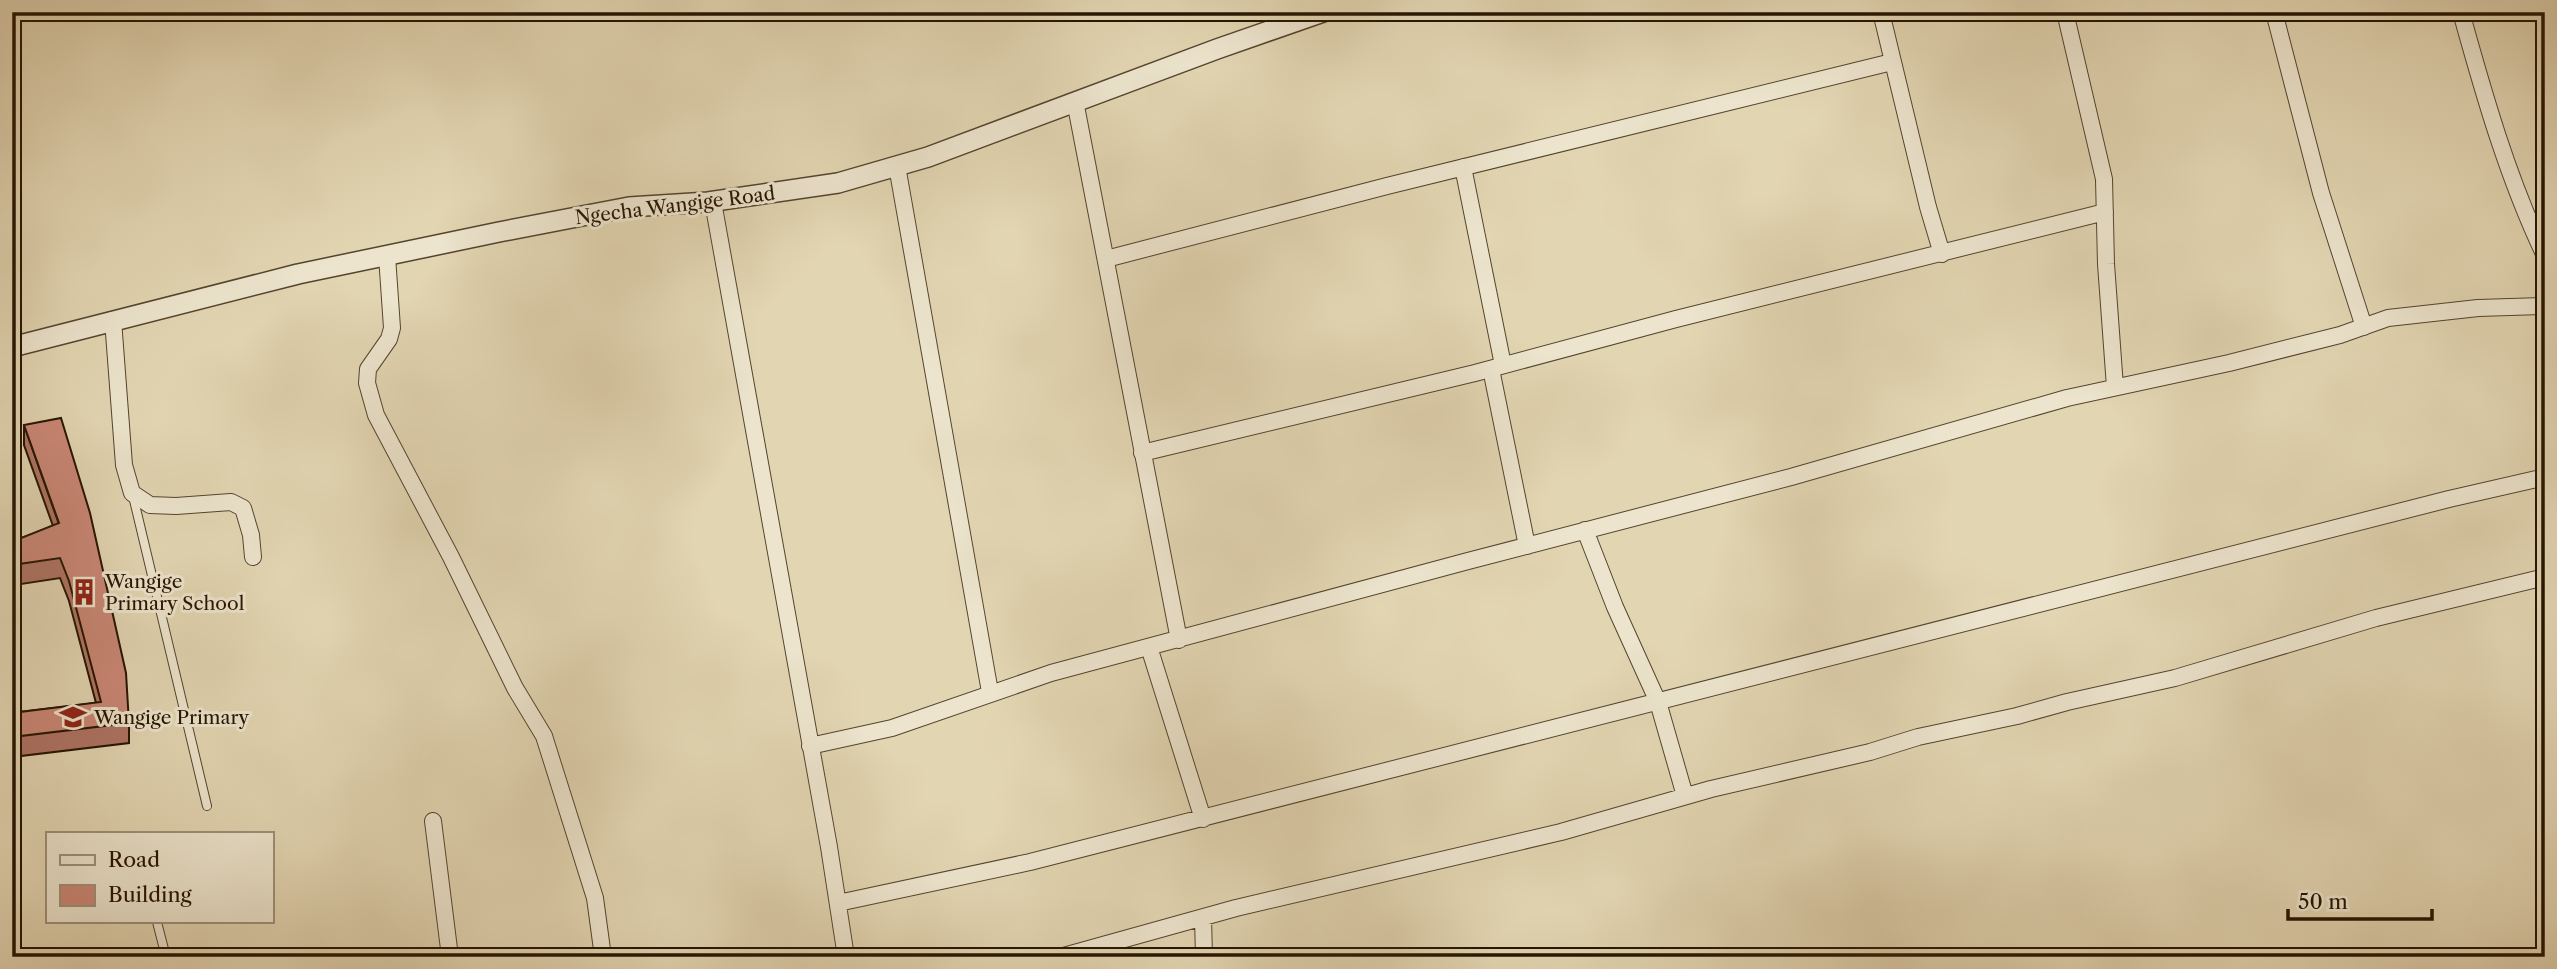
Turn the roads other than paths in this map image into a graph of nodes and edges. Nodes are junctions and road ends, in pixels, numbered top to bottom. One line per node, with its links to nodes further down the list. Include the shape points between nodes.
1 (1323, 12): 7 (street, Ngecha Wangige Road)
2 (1881, 12): 6 (street)
3 (2064, 12): 11 (street, via 2104,179)
4 (2274, 12): 18 (street, via 2320,193)
5 (2461, 12): 14 (street, via 2483,93)
6 (1892, 62): 9 (street); 12 (street)
7 (1075, 101): 8 (street, Ngecha Wangige Road); 15 (street)
8 (897, 166): 10 (street, Ngecha Wangige Road, via 814,188); 31 (street)
9 (1463, 167): 15 (street); 20 (street)
10 (713, 202): 13 (street, Ngecha Wangige Road, via 629,207); 33 (street)
11 (2105, 212): 12 (street); 21 (street)
12 (1942, 254): 20 (street)
13 (387, 256): 17 (street, Ngecha Wangige Road); 43 (street, via 393,328 368,369 367,383 376,415 544,736 595,898)
14 (2545, 256)
15 (1106, 259): 22 (street)
16 (2545, 306): 18 (street, via 2435,311 2388,318)
17 (113, 320): 19 (street, Ngecha Wangige Road); 24 (street, via 124,465)
18 (2364, 327): 21 (street)
19 (12, 347)
20 (1497, 367): 22 (street); 26 (street)
21 (2115, 387): 25 (street)
22 (1142, 453): 29 (street)
23 (2545, 477): 32 (street)
24 (132, 493): 27 (street, via 150,505 231,502 243,508); 35 (lane)
25 (1585, 530): 26 (street); 32 (street)
26 (1527, 545): 29 (street)
27 (253, 557)
28 (2545, 577): 34 (street, via 2376,618 2175,678)
29 (1179, 640): 30 (street)
30 (1149, 647): 31 (street); 36 (street)
31 (990, 692): 33 (street, via 891,727)
32 (1658, 702): 34 (street); 36 (street)
33 (810, 746): 38 (street)
34 (1685, 796): 39 (street, via 1560,832)
35 (207, 806)
36 (1203, 818): 38 (street, via 1030,862)
37 (433, 821): 42 (street)
38 (838, 903): 44 (street)
39 (1203, 917): 45 (street); 46 (street)
40 (157, 923): 41 (lane)
41 (166, 957)
42 (450, 957)
43 (603, 957)
44 (846, 957)
45 (1060, 957)
46 (1204, 957)

